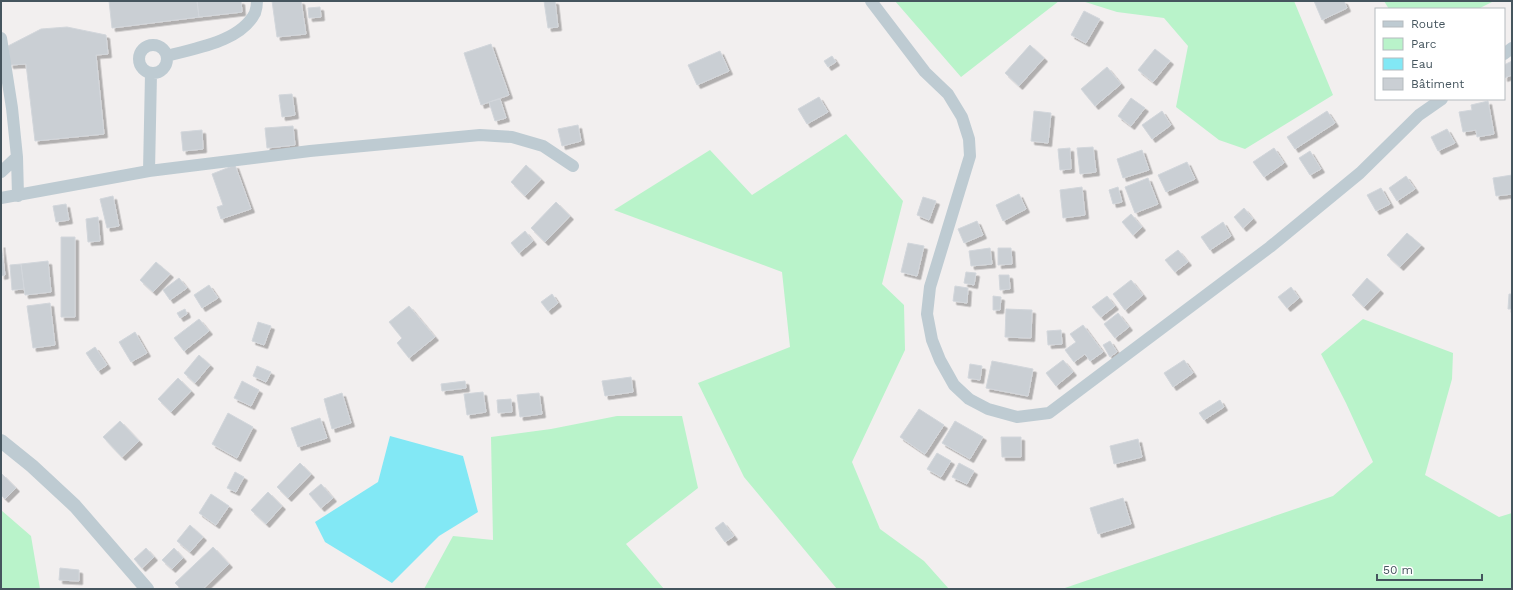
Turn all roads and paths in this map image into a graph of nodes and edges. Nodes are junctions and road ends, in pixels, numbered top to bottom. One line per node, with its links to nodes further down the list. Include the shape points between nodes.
1 (257, 1): 4 (street, via 255,12 235,35)
2 (871, 1): 6 (street, via 926,72 948,94 962,117 969,139 970,156 930,287 928,314 932,340 954,385 969,399 988,409 1017,417 1049,413 1068,399 1270,247 1360,173 1419,115)
3 (1, 38): 7 (street, via 12,108)
4 (167, 56): 5 (street, via 165,67 156,74); 5 (street, via 164,50 155,45 149,45 140,51 138,63 145,72)
5 (151, 74): 9 (street)
6 (1441, 100)
7 (16, 157): 10 (street); 11 (street)
8 (573, 166): 9 (street, via 543,146 512,137 480,135 310,151)
9 (149, 171): 11 (street)
10 (1, 172)
11 (18, 196): 12 (street)
12 (1, 198)
13 (1, 441): 14 (street, via 75,506)
14 (146, 589)

